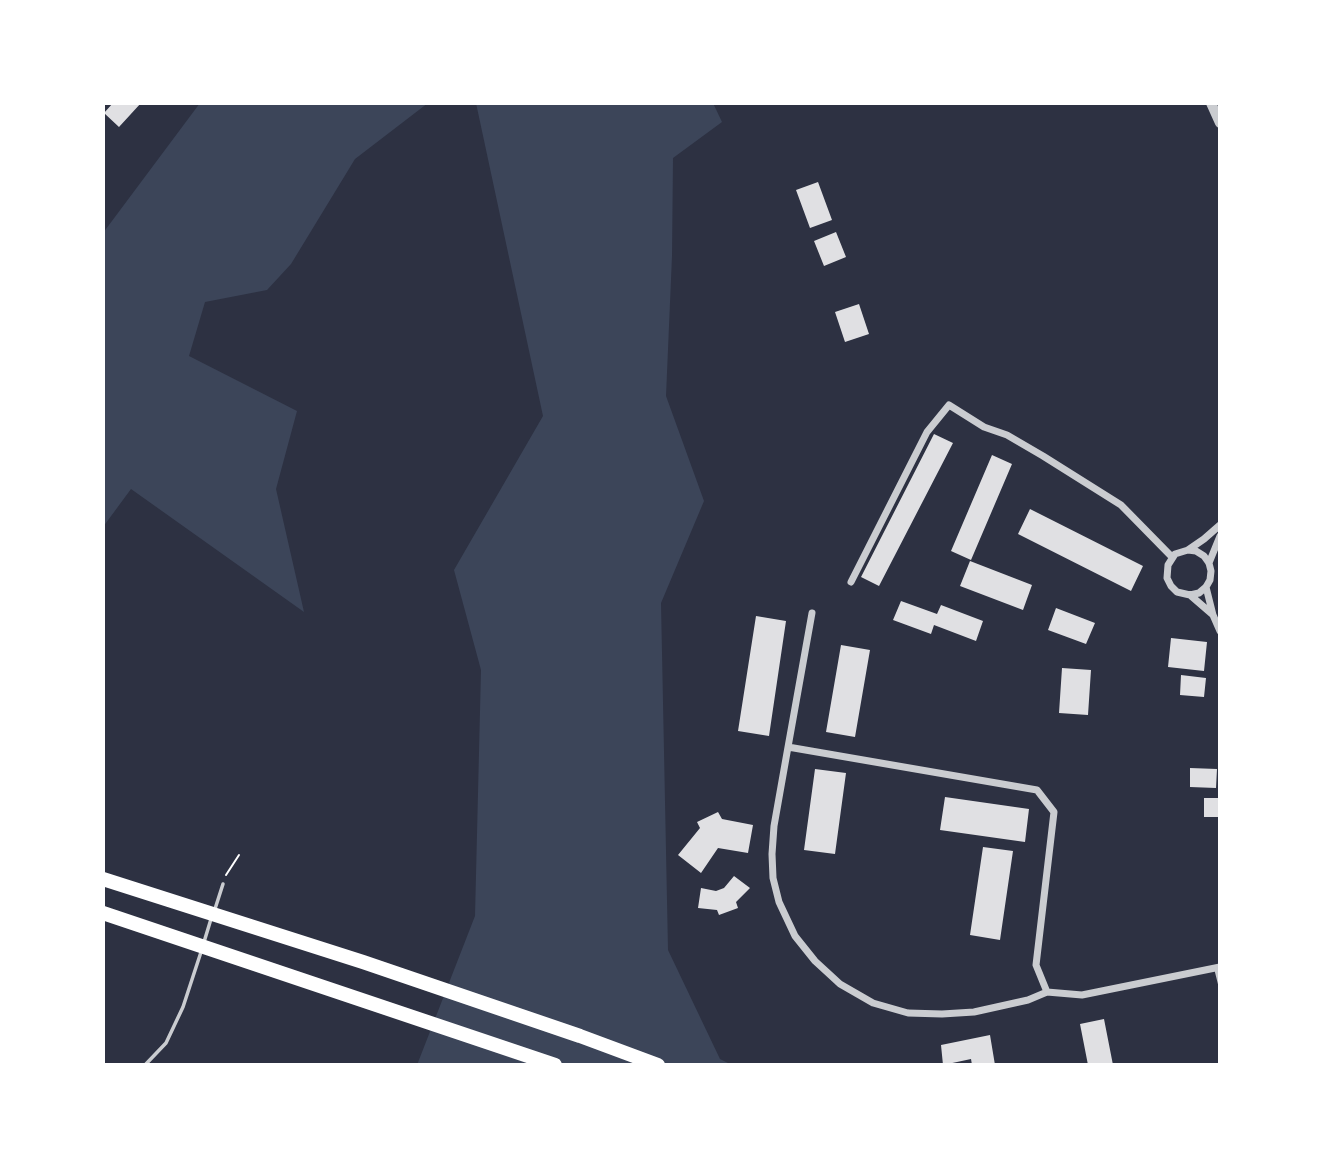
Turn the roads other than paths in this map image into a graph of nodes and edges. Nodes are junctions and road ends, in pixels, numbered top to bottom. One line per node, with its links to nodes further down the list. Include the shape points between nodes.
1 (1211, 103): 2 (street)
2 (1220, 123)
3 (1220, 525): 5 (street)
4 (1220, 536): 7 (street)
5 (1188, 550): 6 (street); 7 (street, via 1200,553)
6 (1172, 557): 8 (street, via 1121,505 949,405 928,432); 10 (street, via 1167,569 1169,582 1177,592)
7 (1209, 563): 9 (street, via 1211,576)
8 (850, 582)
9 (1206, 587): 10 (street); 12 (street)
10 (1190, 595): 12 (street)
11 (812, 613): 14 (street)
12 (1213, 615): 13 (street)
13 (1220, 631)
14 (788, 747): 20 (street, via 1037,790 1054,812 1035,964); 20 (street, via 774,825 773,878 795,936 815,961 840,984 873,1003 908,1013 974,1012)
15 (103, 879): 23 (highway, via 363,962)
16 (223, 884): 21 (lane, via 183,1007 166,1043)
17 (103, 913): 22 (highway)
18 (1218, 967): 19 (lane); 20 (street, via 1082,995)
19 (1220, 985)
20 (1047, 992)
21 (145, 1065)
22 (555, 1065)
23 (658, 1065)

